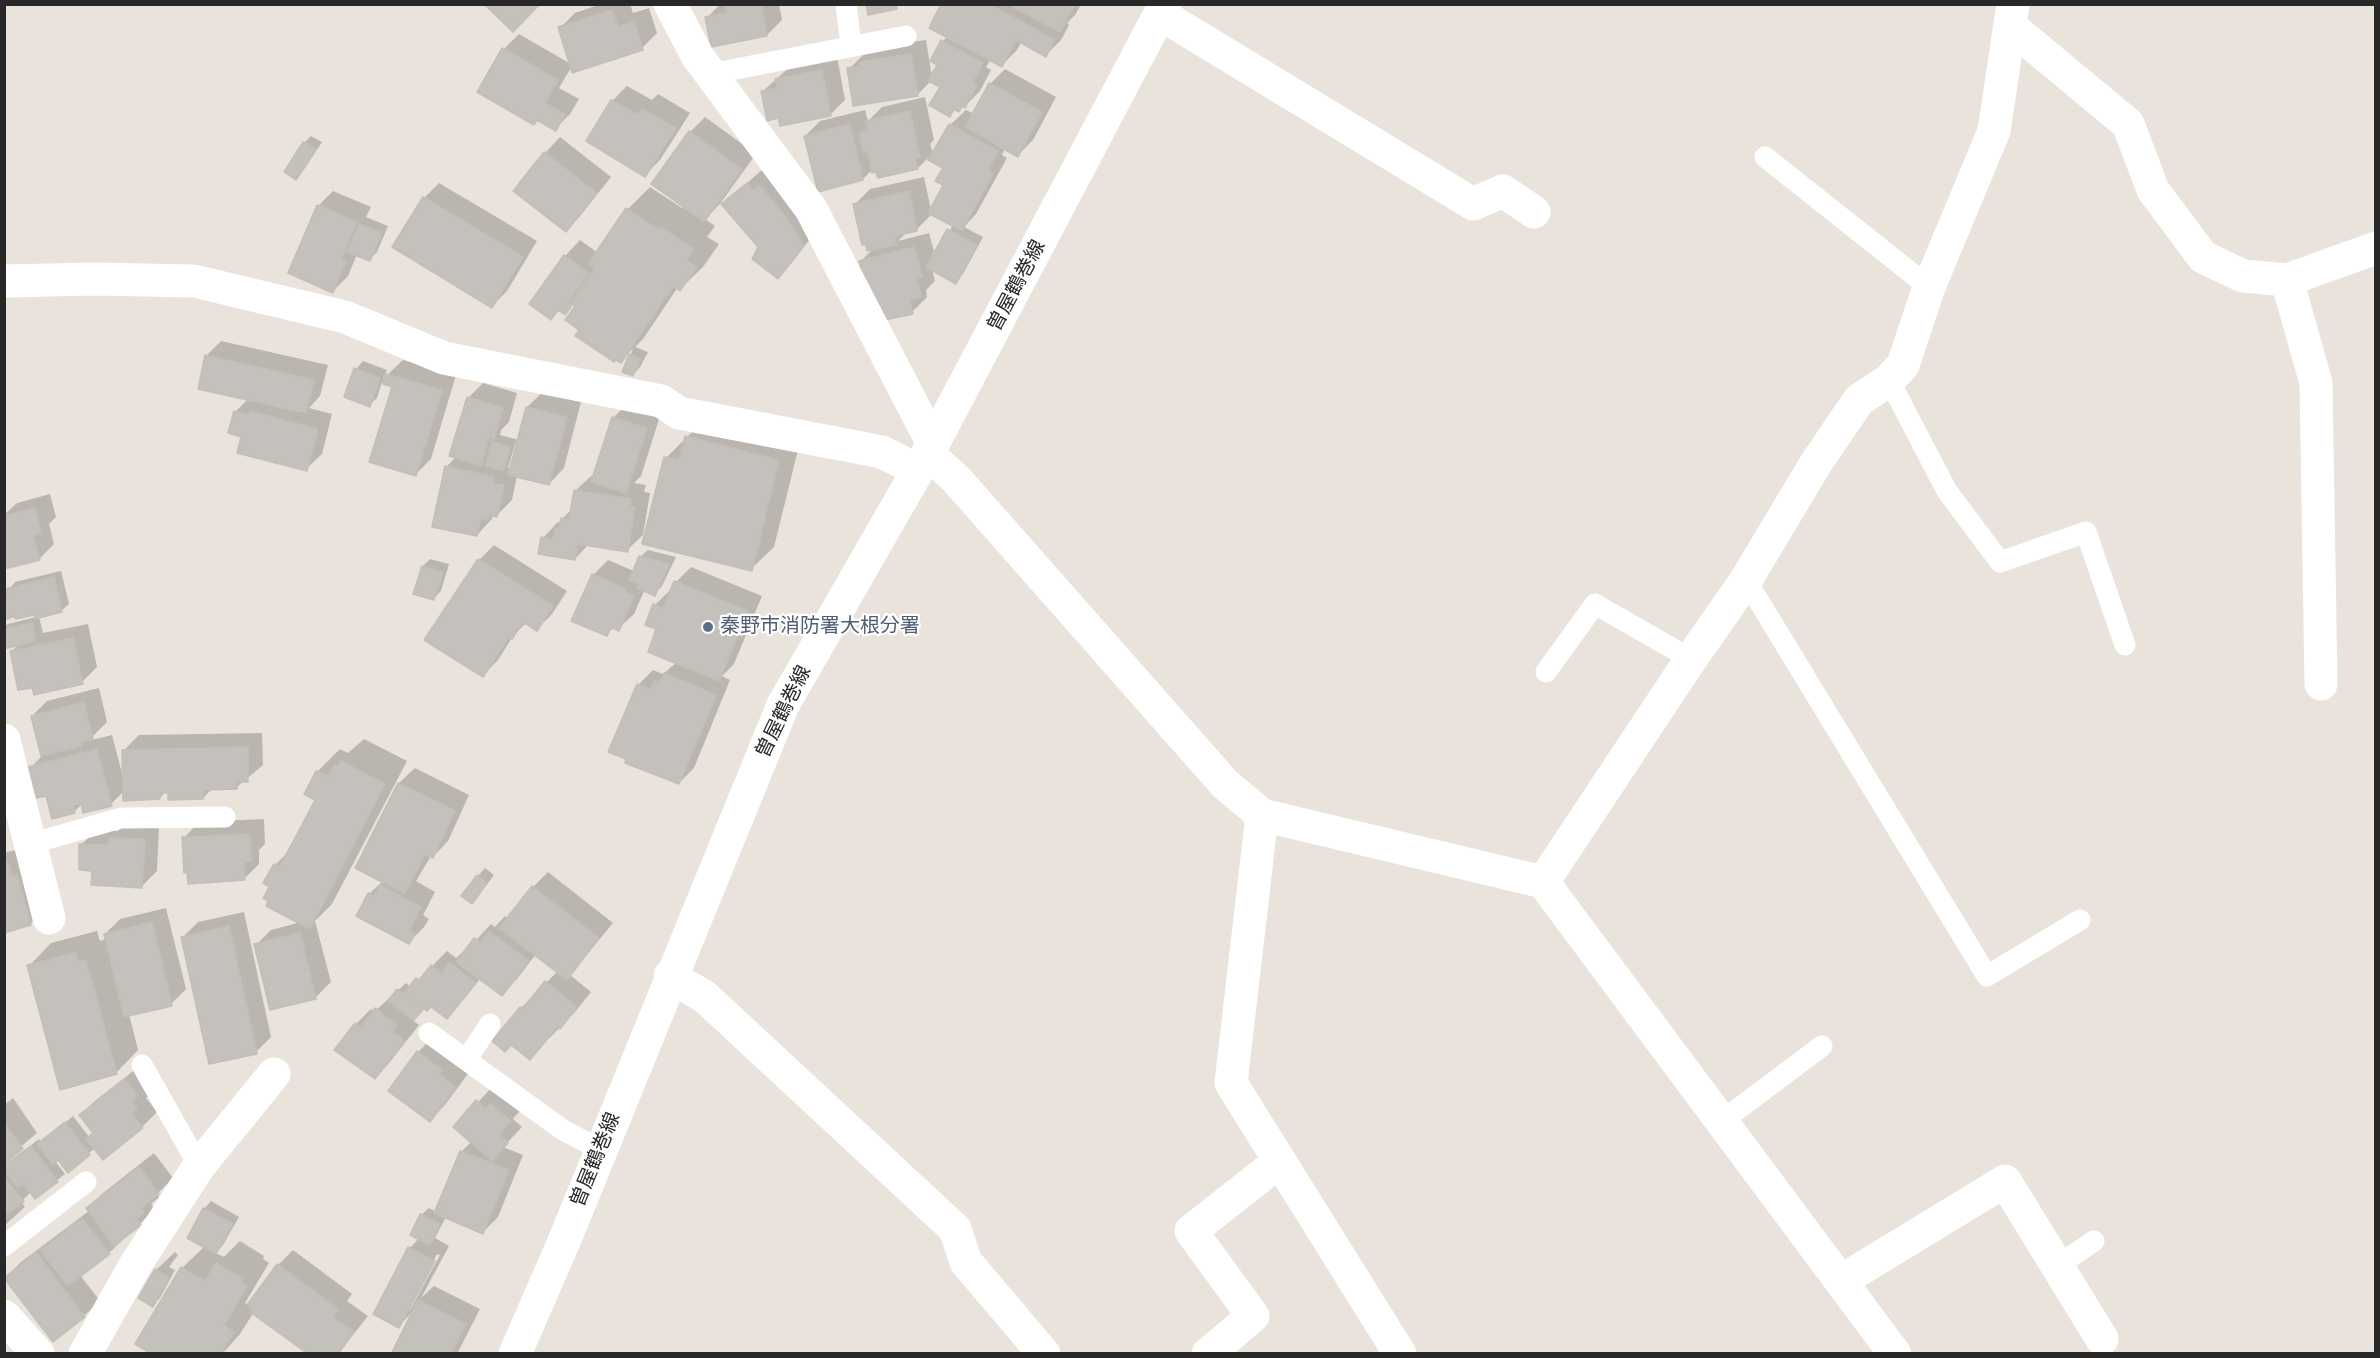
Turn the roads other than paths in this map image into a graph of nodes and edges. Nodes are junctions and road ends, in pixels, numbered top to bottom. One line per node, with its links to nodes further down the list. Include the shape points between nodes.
1 (670, 4): 7 (street)
2 (846, 4): 6 (lane)
3 (1163, 9): 9 (street, via 1473,204 1503,191); 15 (street, 曽屋鶴巻線)
4 (2011, 15): 11 (street, via 2128,124 2153,190 2204,257 2243,276); 13 (street, via 1994,131)
5 (906, 36): 6 (lane)
6 (851, 46): 7 (lane)
7 (710, 74): 15 (street, via 811,209)
8 (1765, 157): 13 (lane)
9 (1534, 212)
10 (2376, 248): 11 (street)
11 (2287, 280): 20 (street, via 2316,384)
12 (4, 281): 15 (street, via 194,281 345,317 444,358 661,401 678,413 882,452)
13 (1929, 287): 14 (street, via 1903,365)
14 (1890, 380): 16 (street, via 1859,400); 17 (lane, via 1947,491 2000,562 2086,532)
15 (926, 456): 22 (street, via 956,479 1226,784); 28 (street, 曽屋鶴巻線, via 783,705)
16 (1746, 580): 18 (street); 27 (lane, via 1987,976)
17 (2125, 645)
18 (1691, 659): 19 (lane, via 1595,604); 25 (street)
19 (1546, 672)
20 (2321, 684)
21 (4, 740): 24 (street)
22 (1262, 815): 25 (street); 37 (street, via 1231,1083)
23 (225, 818): 24 (lane, via 121,818)
24 (30, 843): 26 (street)
25 (1543, 882): 35 (street)
26 (49, 918)
27 (2080, 920)
28 (670, 976): 36 (street, 曽屋鶴巻線); 49 (street, via 705,997 955,1229 966,1262)
29 (490, 1024): 32 (lane)
30 (429, 1033): 32 (lane)
31 (1822, 1046): 35 (lane)
32 (467, 1059): 36 (lane, via 563,1130)
33 (142, 1065): 38 (lane)
34 (274, 1074): 38 (street)
35 (1722, 1121): 43 (street)
36 (601, 1150): 48 (street, 曽屋鶴巻線)
37 (1280, 1161): 50 (street, via 1191,1231 1253,1316); 51 (street)
38 (199, 1166): 47 (street)
39 (86, 1182): 41 (lane)
40 (2094, 1240): 42 (lane)
41 (4, 1246)
42 (2057, 1266): 43 (street, via 2005,1181); 45 (street)
43 (1840, 1281): 52 (street)
44 (4, 1316): 46 (street)
45 (2102, 1339)
46 (38, 1353)
47 (85, 1353)
48 (515, 1353)
49 (1044, 1353)
50 (1208, 1353)
51 (1400, 1353)
52 (1895, 1353)

